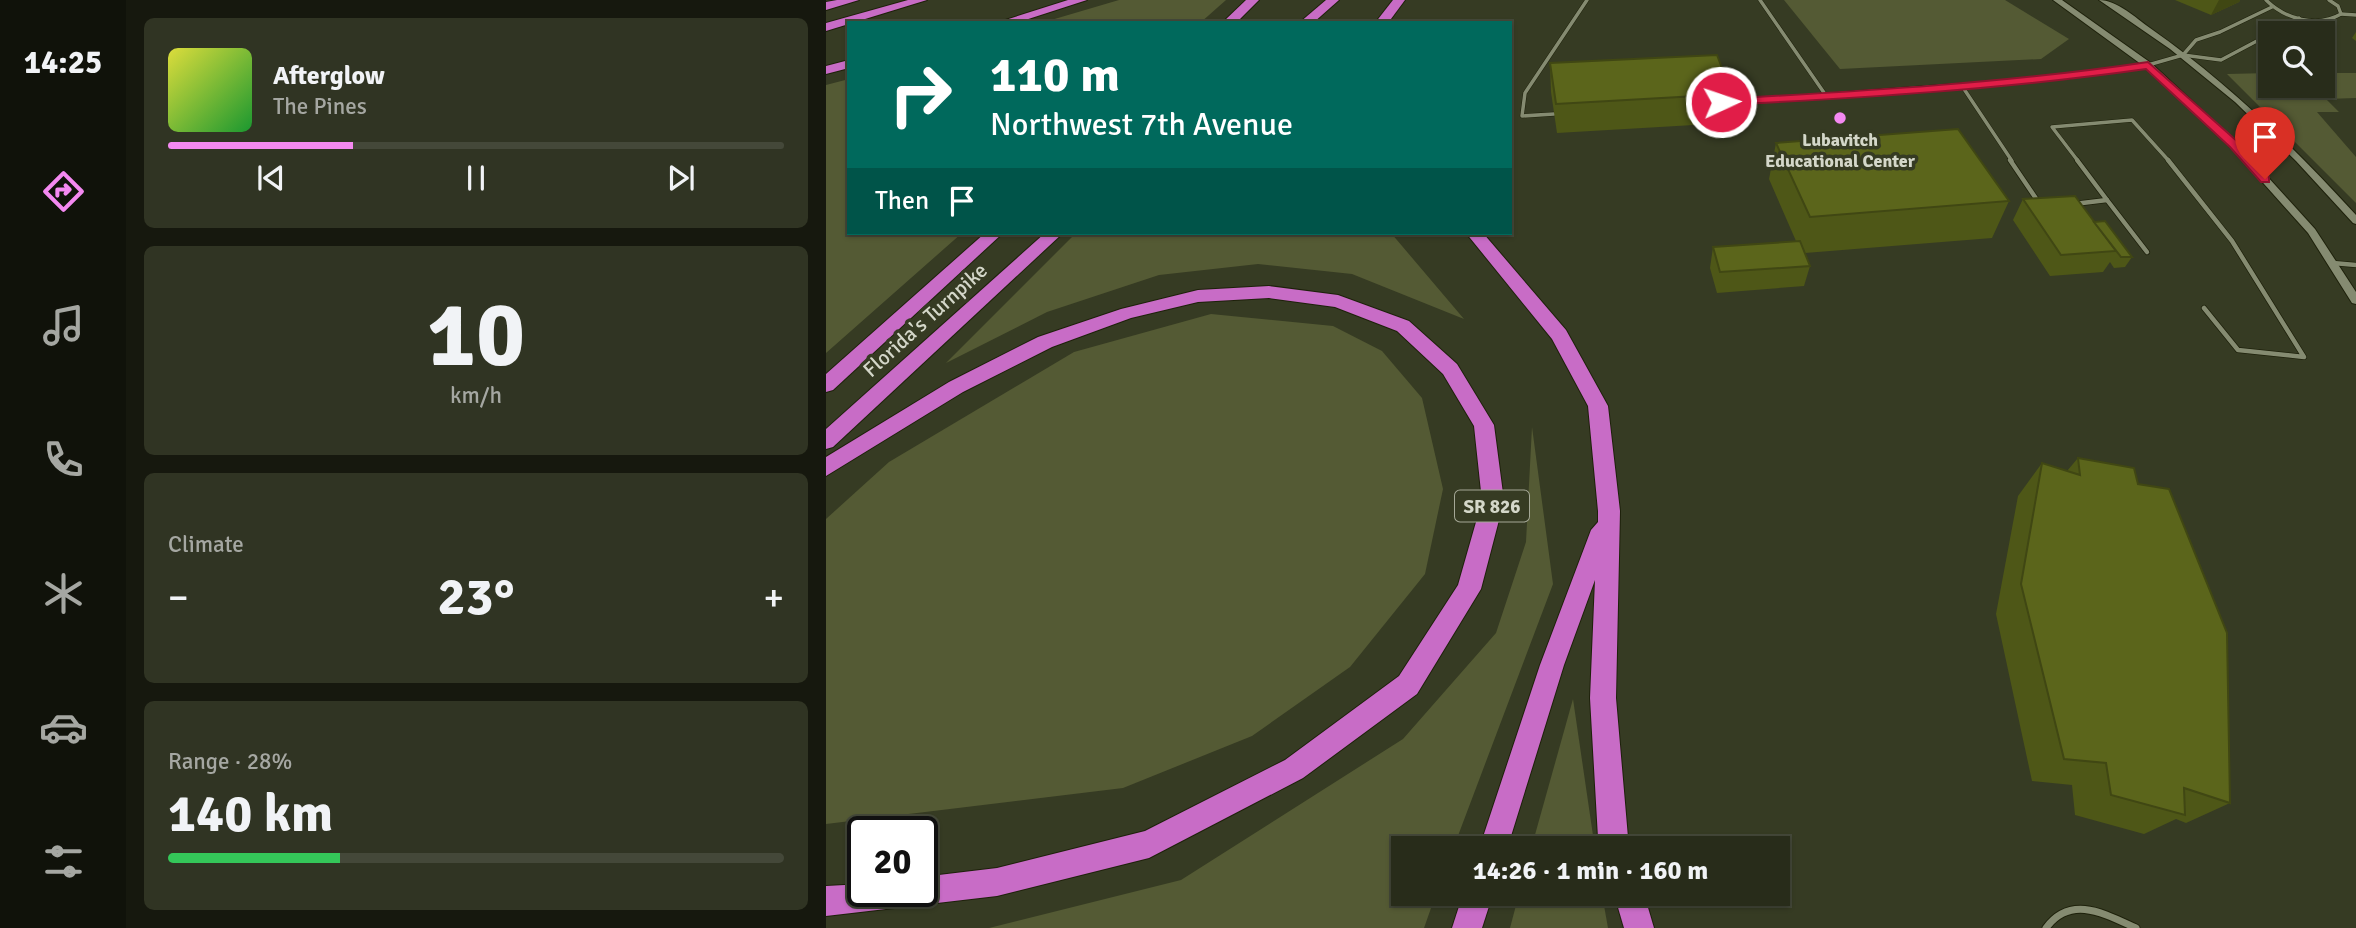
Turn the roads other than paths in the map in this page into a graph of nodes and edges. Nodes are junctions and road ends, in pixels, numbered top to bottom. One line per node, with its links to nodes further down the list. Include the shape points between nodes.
1 (853, 0): 13 (highway)
2 (921, 0): 18 (highway)
3 (1081, 0): 20 (highway)
4 (1253, 0): 21 (highway)
5 (1333, 0): 22 (highway)
6 (1399, 0): 23 (highway)
7 (1587, 0): 34 (lane, via 1525,93 1522,116)
8 (1760, 0): 32 (lane)
9 (2057, 0): 29 (street)
10 (2103, 0): 27 (street)
11 (2266, 0): 14 (lane)
12 (2333, 1): 15 (lane)
13 (826, 6)
14 (2272, 7): 17 (lane); 27 (lane, via 2196,40)
15 (2341, 14): 16 (lane); 17 (lane, via 2331,20)
16 (2356, 15)
17 (2299, 18): 24 (lane)
18 (847, 21)
19 (847, 21): 25 (highway)
20 (1009, 21)
21 (1230, 21)
22 (1307, 21)
23 (1383, 21)
24 (2293, 21)
25 (826, 27)
26 (2258, 40): 27 (lane, via 2221,60)
27 (2183, 55): 29 (lane); 38 (street, via 2264,126)
28 (847, 65): 30 (highway)
29 (2148, 65): 31 (lane); 43 (street, via 2234,145 2312,231)
30 (826, 70)
31 (1962, 86): 32 (lane); 37 (lane)
32 (1827, 97): 33 (lane)
33 (1721, 102)
34 (1554, 114)
35 (2107, 200): 36 (lane); 42 (lane); 46 (lane, via 2052,127 2132,120 2232,241 2304,357 2238,350)
36 (2068, 205)
37 (2042, 208)
38 (2356, 221)
39 (993, 235): 47 (highway, Florida's Turnpike)
40 (1053, 235): 48 (highway, Florida's Turnpike)
41 (1476, 235): 50 (highway, via 1559,335 1598,406)
42 (2147, 252)
43 (2333, 263): 44 (lane); 45 (street)
44 (2356, 265)
45 (2356, 300)
46 (2204, 308)
47 (826, 385)
48 (826, 441)
49 (826, 468): 53 (highway, SR 826, via 956,387 1045,342 1127,313 1198,296 1269,292 1338,301 1403,326 1450,369 1484,425 1493,501 1469,589 1408,685 1294,769 1149,844 997,882)
50 (1609, 511): 51 (highway, via 1552,665); 52 (highway, via 1603,698)
51 (1497, 836)
52 (1612, 836)
53 (826, 901)
54 (1474, 906): 56 (highway)
55 (1633, 906): 57 (highway)
56 (1467, 928)
57 (1639, 928)
58 (2046, 928): 59 (lane, via 2058,915 2092,908)
59 (2136, 928)

